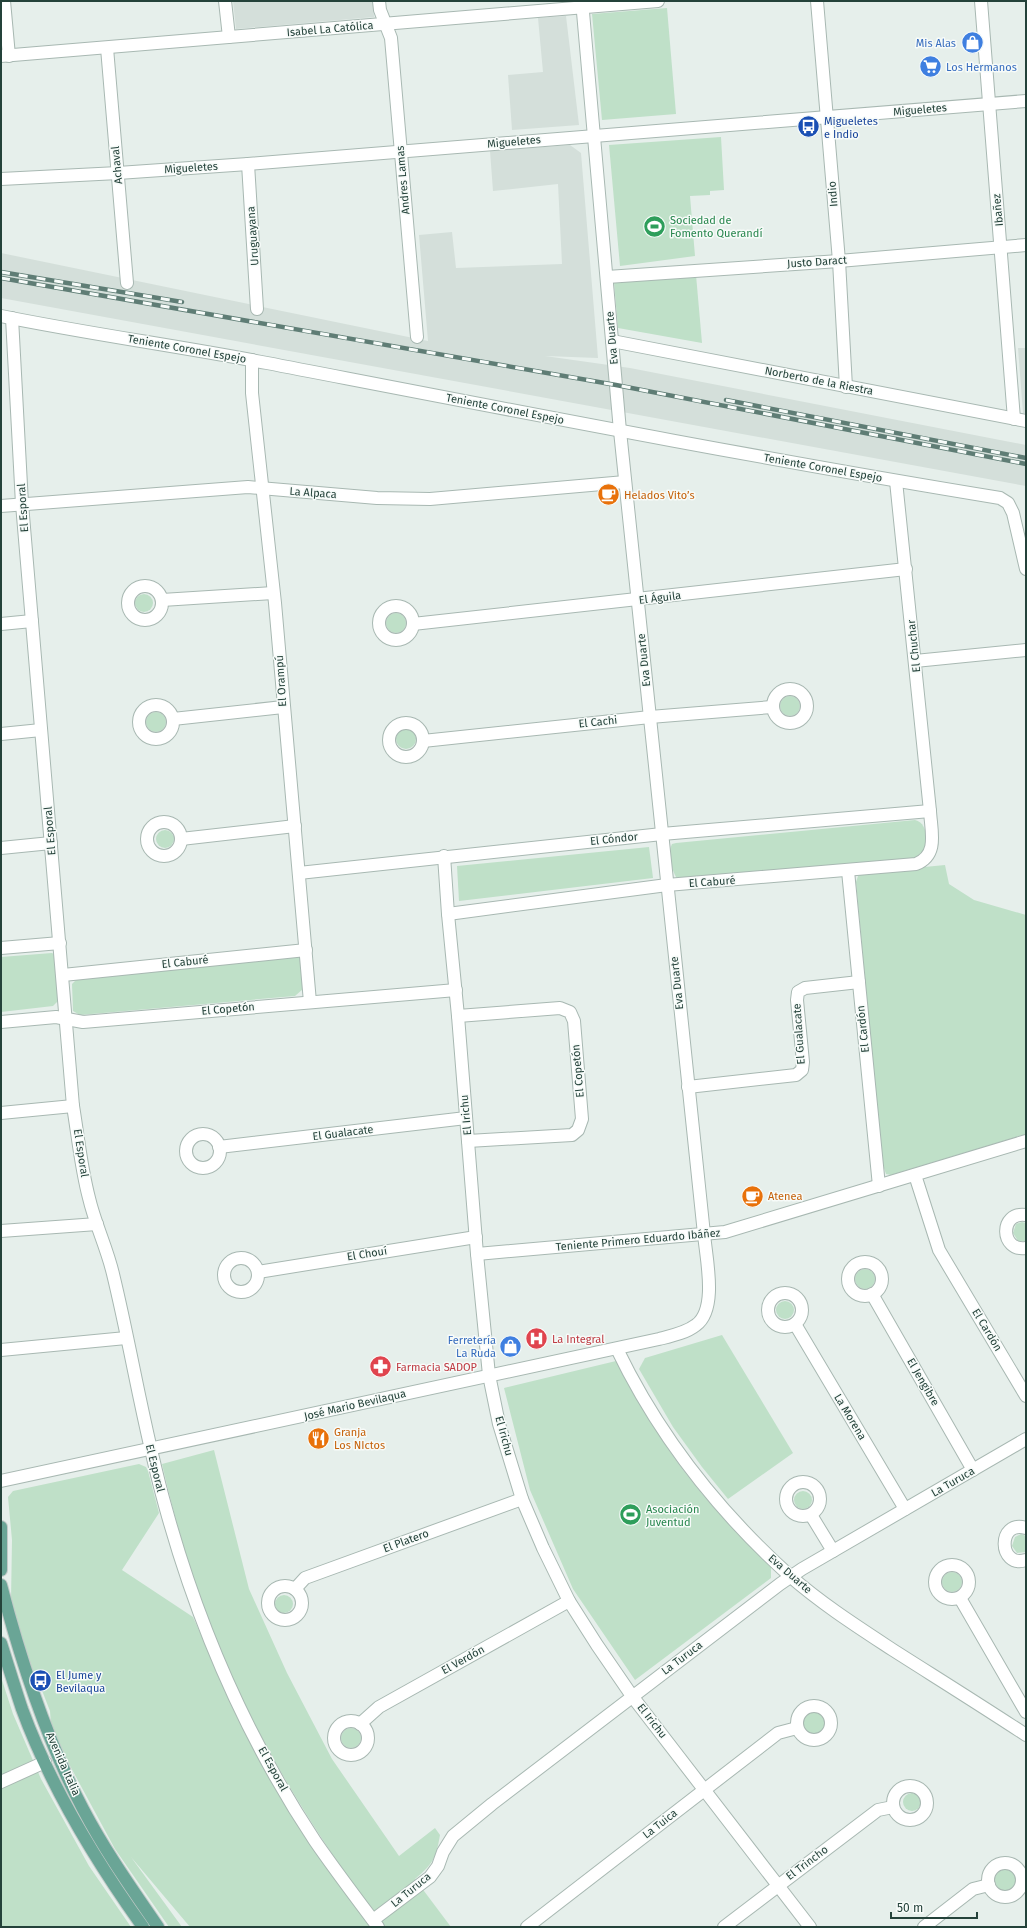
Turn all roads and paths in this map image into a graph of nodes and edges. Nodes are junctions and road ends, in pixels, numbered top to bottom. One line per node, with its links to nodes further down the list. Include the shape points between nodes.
1 (4, 1): 11 (street)
2 (225, 1): 9 (street)
3 (379, 1): 8 (street, Andres Lamas)
4 (658, 1): 7 (street, Isabel La Católica)
5 (817, 1): 14 (street, Indio)
6 (981, 1): 13 (street, Ibañez)
7 (582, 4): 8 (street, Isabel La Católica); 15 (street, Eva Duarte)
8 (386, 24): 9 (street, Isabel La Católica); 16 (street, Andres Lamas, via 391,38)
9 (229, 37): 10 (street, Isabel La Católica)
10 (107, 48): 11 (street, Isabel La Católica); 18 (street, Achaval)
11 (5, 56)
12 (1026, 101): 13 (street, Migueletes)
13 (989, 104): 14 (street, Migueletes); 21 (street, Ibañez)
14 (826, 118): 15 (street, Migueletes); 22 (street, Indio)
15 (595, 135): 16 (street, Migueletes); 23 (street, Eva Duarte)
16 (401, 152): 17 (street, Migueletes); 27 (street, Andres Lamas)
17 (248, 164): 18 (street, Migueletes); 25 (street, Uruguayana)
18 (118, 174): 19 (street, Migueletes); 24 (street, Achaval)
19 (1, 179)
20 (1026, 245): 21 (street, Justo Daract)
21 (1001, 247): 22 (street, Justo Daract); 31 (street, Ibañez)
22 (839, 261): 23 (street, Justo Daract); 30 (street, Indio)
23 (607, 277): 28 (street, Eva Duarte)
24 (127, 283)
25 (257, 309)
26 (6, 317): 29 (street, Teniente Coronel Espejo); 36 (street, El Esporal)
27 (417, 337)
28 (612, 341): 30 (street, Norberto de la Riestra); 32 (street, Eva Duarte)
29 (252, 360): 32 (street, Teniente Coronel Espejo); 35 (street, El Orampú, via 252,393)
30 (846, 386): 31 (street, Norberto de la Riestra)
31 (1020, 420)
32 (620, 431): 33 (street, Teniente Coronel Espejo); 34 (street, Eva Duarte)
33 (896, 481): 38 (street, El Chuchar); 39 (street, Teniente Coronel Espejo, via 1000,498 1008,503 1013,513)
34 (625, 482): 35 (street, La Alpaca, via 430,499 377,498); 42 (street, Eva Duarte)
35 (262, 489): 36 (street, La Alpaca, via 248,487); 40 (street, El Orampú)
36 (22, 504): 37 (street, La Alpaca); 43 (street, El Esporal)
37 (1, 506)
38 (906, 569): 42 (street, El Águila); 47 (street, El Chuchar)
39 (1026, 569)
40 (273, 593): 41 (street); 48 (street, El Orampú)
41 (162, 600)
42 (638, 600): 45 (street, El Águila); 50 (street, Eva Duarte)
43 (32, 621): 44 (street); 52 (street, El Esporal)
44 (1, 624)
45 (413, 624)
46 (1026, 650): 47 (street)
47 (915, 661): 55 (street, El Chuchar)
48 (283, 707): 51 (street); 56 (street, El Orampú)
49 (772, 707): 50 (street, El Cachi)
50 (650, 717): 54 (street, El Cachi); 57 (street, Eva Duarte)
51 (173, 718)
52 (41, 730): 53 (street); 59 (street, El Esporal)
53 (1, 734)
54 (423, 741)
55 (930, 811): 57 (street, El Cóndor); 62 (street, El Caburé, via 931,852 922,862)
56 (295, 826): 58 (street); 63 (street, El Orampú)
57 (662, 834): 61 (street, El Cóndor); 64 (street, Eva Duarte)
58 (181, 839)
59 (51, 843): 60 (street); 66 (street, El Esporal)
60 (1, 848)
61 (444, 856): 63 (street, El Cóndor); 65 (street, El Irichu)
62 (848, 871): 64 (street, El Caburé); 70 (street, El Cardón)
63 (299, 873): 68 (street, El Orampú)
64 (667, 885): 65 (street, El Caburé); 76 (street, Eva Duarte)
65 (448, 914): 71 (street, El Irichu)
66 (60, 943): 67 (street); 69 (street, El Esporal)
67 (1, 948)
68 (306, 950): 69 (street, El Caburé); 72 (street, El Orampú)
69 (63, 975): 74 (street, El Esporal)
70 (859, 982): 76 (street, El Gualacate, via 805,988 798,992 804,1062 802,1070 796,1075); 84 (street, El Cardón)
71 (456, 990): 72 (street, El Copetón); 73 (street, El Irichu)
72 (310, 1002): 74 (street, El Copetón, via 83,1022)
73 (458, 1016): 79 (street, El Irichu); 81 (street, El Copetón, via 560,1008 570,1012 574,1021 582,1119 578,1130 572,1135)
74 (66, 1020): 75 (street, El Copetón, via 56,1017); 77 (street, El Esporal)
75 (1, 1022)
76 (688, 1088): 88 (street, Eva Duarte)
77 (73, 1106): 78 (street); 86 (street, El Esporal, via 82,1167)
78 (1, 1113)
79 (466, 1118): 81 (street, El Irichu); 82 (street, El Gualacate)
80 (1026, 1141): 83 (street, Teniente Primero Eduardo Ibáñez)
81 (468, 1142): 89 (street, El Irichu)
82 (219, 1148)
83 (915, 1175): 84 (street, Teniente Primero Eduardo Ibáñez); 100 (street, El Cardón, via 939,1250)
84 (879, 1186): 88 (street, Teniente Primero Eduardo Ibáñez, via 726,1232)
85 (1026, 1215): 90 (street, via 1009,1220 1005,1231 1013,1246)
86 (97, 1224): 87 (street); 96 (street, El Esporal, via 113,1274)
87 (1, 1231)
88 (704, 1234): 91 (street, Teniente Primero Eduardo Ibáñez); 94 (street, Eva Duarte, via 709,1296 708,1308)
89 (476, 1237): 91 (street, El Irichu); 92 (street, El Chouí)
90 (1026, 1248)
91 (477, 1254): 99 (street, El Irichu)
92 (258, 1272)
93 (872, 1294): 103 (street, El Jengibre)
94 (703, 1318): 97 (street, José Mario Bevilaqua, via 696,1326 681,1333)
95 (795, 1324): 106 (street, La Morena)
96 (126, 1338): 98 (street); 102 (street, El Esporal)
97 (617, 1349): 99 (street, José Mario Bevilaqua); 113 (street, Eva Duarte, via 646,1404 701,1483 738,1526)
98 (1, 1350)
99 (489, 1375): 102 (street, José Mario Bevilaqua); 105 (street, El Irichu, via 499,1424)
100 (1026, 1396)
101 (1026, 1439): 103 (street, La Turuca)
102 (150, 1450): 104 (street, José Mario Bevilaqua); 130 (street, El Esporal, via 182,1563 203,1623 241,1709 270,1766 315,1841)
103 (974, 1470): 106 (street, La Turuca)
104 (1, 1481)
105 (522, 1499): 115 (street, El Platero, via 305,1578); 117 (street, El Irichu)
106 (905, 1509): 110 (street, La Turuca)
107 (811, 1515): 110 (street)
108 (1, 1527): 112 (main road)
109 (1026, 1528): 111 (street, via 1012,1529 1004,1544 1007,1554 1012,1558)
110 (833, 1551): 113 (street, La Turuca)
111 (1026, 1560)
112 (1, 1570)
113 (791, 1576): 119 (street, La Turuca); 123 (street, Eva Duarte, via 859,1627)
114 (1, 1585): 132 (main road, Avenida Italia, via 17,1648 36,1703 83,1809 114,1863)
115 (295, 1589)
116 (960, 1598): 120 (street)
117 (569, 1601): 119 (street, El Irichu); 121 (street, El Verdón, via 379,1707)
118 (1, 1643): 124 (main road, Avenida Italia, via 23,1710)
119 (632, 1696): 126 (street, El Irichu); 130 (street, La Turuca, via 453,1836 430,1877)
120 (1026, 1712)
121 (360, 1724)
122 (797, 1728): 126 (street, La Tuica, via 778,1732)
123 (1026, 1735)
124 (45, 1762): 125 (street); 131 (main road, Avenida Italia, via 70,1815)
125 (1, 1782)
126 (705, 1788): 128 (street, El Irichu); 133 (street, La Tuica)
127 (893, 1807): 128 (street, El Trincho, via 878,1810)
128 (779, 1884): 134 (street, El Trincho); 135 (street, El Irichu)
129 (989, 1885): 136 (street, via 973,1889)
130 (376, 1923)
131 (143, 1927)
132 (158, 1927)
133 (527, 1927)
134 (724, 1927)
135 (810, 1927)
136 (924, 1927)

